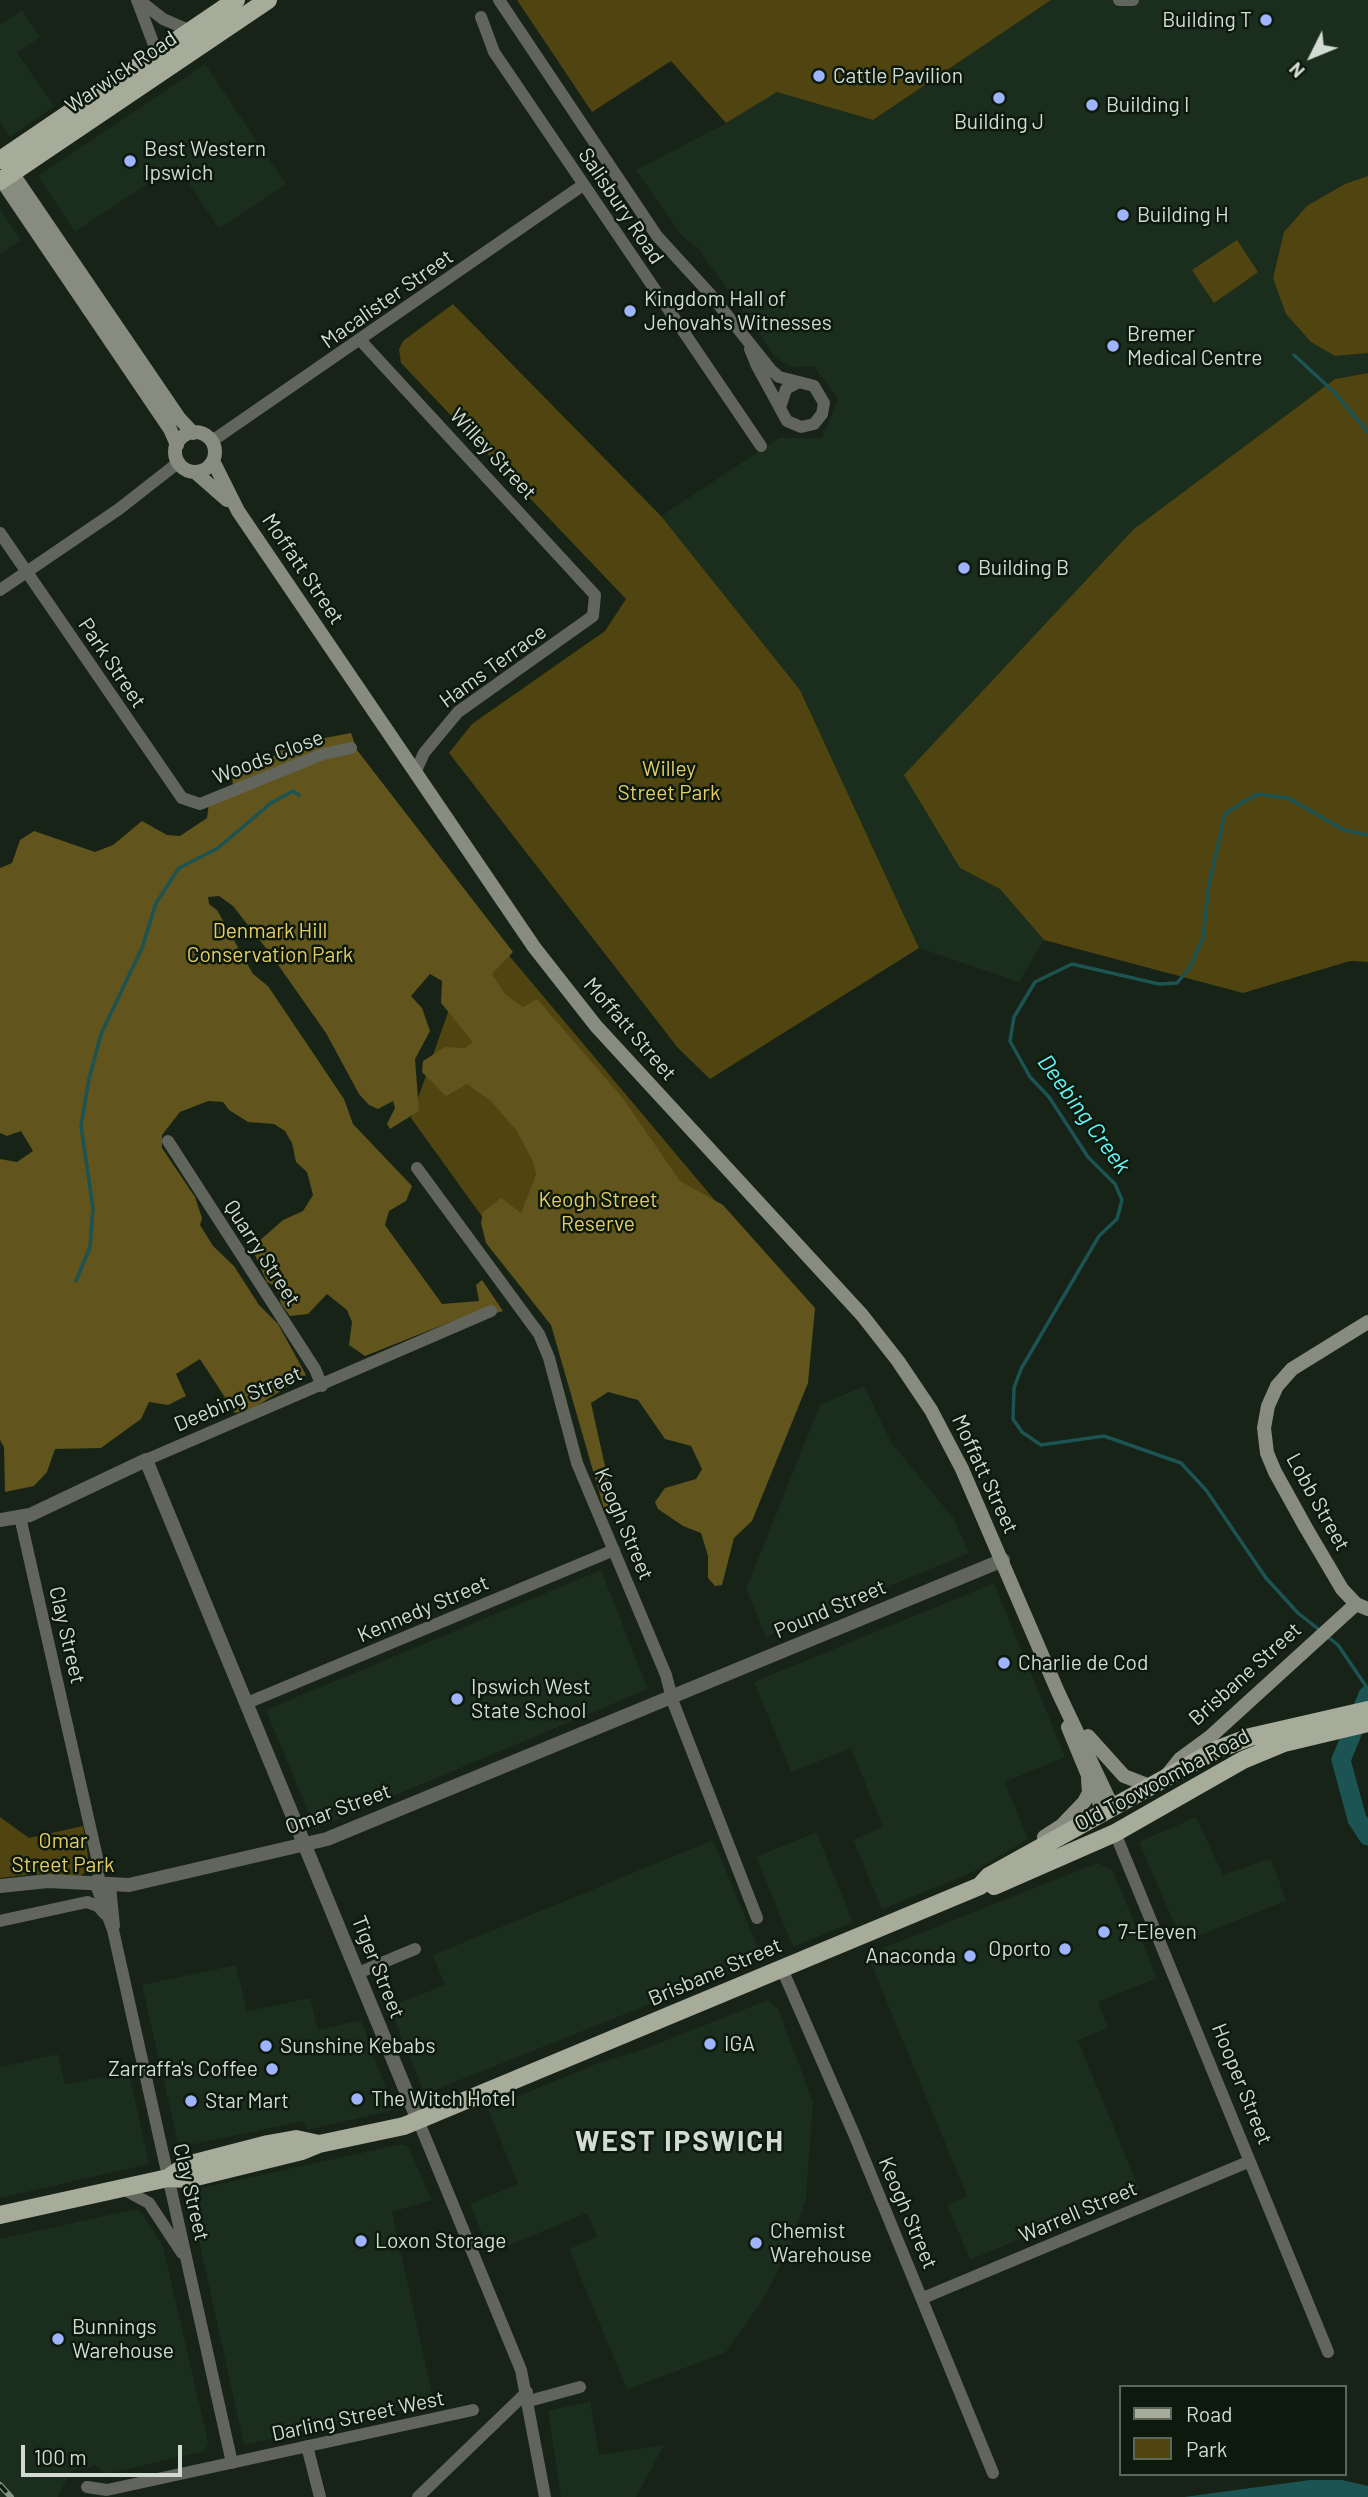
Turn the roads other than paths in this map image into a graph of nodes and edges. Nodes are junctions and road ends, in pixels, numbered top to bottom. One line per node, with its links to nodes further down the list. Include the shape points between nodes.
1 (138, 0): 8 (street, via 163,19); 9 (street)
2 (236, 0): 8 (main road, Warwick Road)
3 (268, 0): 10 (main road, Warwick Road)
4 (1119, 0): 5 (street)
5 (1133, 0)
6 (499, 2): 13 (street, Salisbury Road, via 657,236)
7 (481, 18): 11 (street, Salisbury Road, via 494,52)
8 (191, 31): 9 (main road, Warwick Road)
9 (157, 53): 10 (main road, Warwick Road)
10 (2, 169): 16 (main road); 18 (main road)
11 (583, 185): 12 (street, Macalister Street); 19 (street, Salisbury Road)
12 (360, 341): 17 (street, Macalister Street); 27 (street, Willey Street)
13 (747, 342): 14 (street, Salisbury Road, via 775,374); 15 (street)
14 (799, 382): 15 (street, via 786,389); 15 (street, via 821,393 824,408 819,419 808,427 793,425)
15 (780, 408)
16 (193, 433): 17 (main road); 18 (main road, via 183,436)
17 (212, 441): 20 (main road)
18 (177, 445): 21 (main road)
19 (761, 446)
20 (213, 461): 22 (main road); 23 (main road, Moffatt Street)
21 (179, 462): 22 (main road); 25 (street)
22 (195, 472): 23 (main road, Moffatt Street)
23 (238, 511): 29 (main road, Moffatt Street)
24 (0, 533): 25 (street, Park Street)
25 (26, 571): 26 (street); 30 (street, Park Street, via 173,789)
26 (0, 590)
27 (595, 595): 29 (street, Hams Terrace, via 593,616 458,712 424,752)
28 (351, 748): 30 (street, Woods Close, via 323,754)
29 (415, 773): 40 (main road, Moffatt Street, via 534,947 596,1026 862,1315 898,1361 931,1410)
30 (200, 804)
31 (168, 1141): 35 (street, Quarry Street)
32 (417, 1168): 39 (street, Keogh Street, via 539,1334 550,1358 577,1463)
33 (491, 1311): 35 (street, Deebing Street)
34 (1368, 1322): 41 (main road, Lobb Street, via 1292,1369 1273,1396 1264,1428 1275,1472 1342,1589)
35 (322, 1386): 36 (street, Deebing Street)
36 (146, 1460): 37 (street, Deebing Street); 44 (street, Tiger Street)
37 (20, 1517): 38 (street, Deebing Street); 55 (street, Clay Street)
38 (0, 1520)
39 (614, 1550): 43 (street, Keogh Street); 44 (street, Kennedy Street)
40 (1003, 1560): 42 (main road, Hooper Street); 43 (street, Pound Street)
41 (1362, 1607): 49 (main road, Brisbane Street, via 1308,1646)
42 (1058, 1692): 48 (main road, Hooper Street); 49 (main road, via 1114,1767 1133,1782); 50 (main road, Hooper Street)
43 (672, 1696): 52 (street, Omar Street); 58 (street, Keogh Street)
44 (247, 1703): 52 (street, Tiger Street)
45 (1368, 1710): 47 (main road, Old Toowoomba Road)
46 (1368, 1723): 47 (main road, Old Toowoomba Road)
47 (1282, 1736): 49 (main road, Old Toowoomba Road, via 1216,1750); 51 (main road, Old Toowoomba Road)
48 (1088, 1776): 50 (main road, Hooper Street); 53 (main road, via 1089,1793 1083,1804)
49 (1157, 1782): 50 (main road, Old Toowoomba Road)
50 (1109, 1811): 51 (main road, Hooper Street); 53 (main road, Brisbane Street)
51 (1115, 1833): 56 (main road, Old Toowoomba Road, via 992,1887); 65 (street, Hooper Street)
52 (306, 1846): 55 (street, Omar Street, via 140,1883); 63 (street, Tiger Street)
53 (1024, 1858): 56 (main road, Brisbane Street, via 989,1876)
54 (0, 1886): 55 (street, Omar Street, via 48,1881)
55 (102, 1886): 57 (street, Clay Street); 60 (street, Clay Street)
56 (980, 1886): 62 (main road, Brisbane Street)
57 (107, 1917): 59 (street, via 87,1902); 60 (street, Clay Street)
58 (757, 1918)
59 (0, 1921)
60 (113, 1930): 66 (street, Clay Street)
61 (415, 1949): 63 (street)
62 (782, 1969): 64 (main road, Brisbane Street); 70 (street, Keogh Street)
63 (358, 1973): 64 (street, Tiger Street)
64 (418, 2120): 66 (main road, Brisbane Street, via 188,2179); 73 (street, Tiger Street)
65 (1248, 2162): 70 (street, Warrell Street); 71 (street, Hooper Street)
66 (168, 2178): 67 (main road, Brisbane Street); 69 (street, Clay Street)
67 (123, 2189): 68 (main road, Brisbane Street); 69 (street, via 148,2201)
68 (0, 2215)
69 (186, 2259): 76 (street, Clay Street)
70 (923, 2298): 77 (street, Keogh Street)
71 (1328, 2352)
72 (580, 2387): 73 (street)
73 (528, 2397): 80 (street); 81 (street, Tiger Street)
74 (473, 2410): 75 (street, Darling Street West)
75 (307, 2446): 76 (street, Darling Street West); 79 (street)
76 (232, 2463): 78 (street, Darling Street West, via 107,2490)
77 (993, 2473)
78 (86, 2487)
79 (320, 2497)
80 (418, 2497)
81 (545, 2497)

